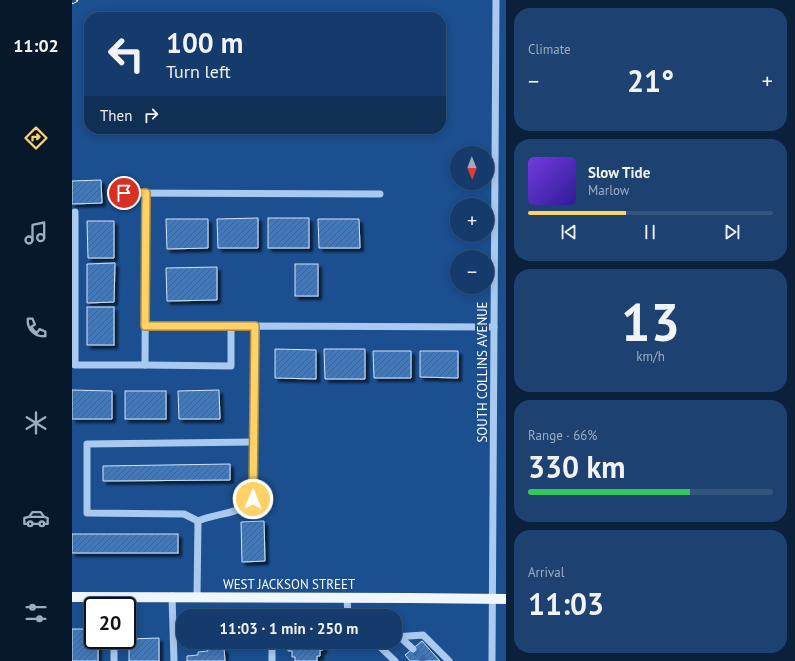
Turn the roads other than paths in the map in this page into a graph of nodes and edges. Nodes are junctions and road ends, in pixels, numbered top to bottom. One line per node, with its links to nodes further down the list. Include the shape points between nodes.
1 (496, 0): 9 (street, SOUTH COLLINS AVENUE)
2 (113, 193): 3 (street)
3 (146, 193): 4 (street); 6 (street)
4 (380, 194)
5 (75, 212): 10 (street, via 75,365)
6 (145, 326): 7 (street); 10 (street)
7 (231, 326): 8 (street); 10 (street, via 231,366)
8 (255, 326): 9 (street); 11 (street)
9 (494, 327): 19 (street, SOUTH COLLINS AVENUE)
10 (145, 365)
11 (254, 442): 12 (street, via 253,499 233,511 208,516); 12 (street, via 87,444 87,513 184,514)
12 (198, 521): 14 (street)
13 (172, 596): 14 (main road, WEST JACKSON STREET); 18 (main road, WEST JACKSON STREET); 29 (street)
14 (197, 596): 16 (main road, WEST JACKSON STREET)
15 (72, 597): 17 (main road, WEST JACKSON STREET)
16 (347, 597): 19 (main road, WEST JACKSON STREET); 21 (street)
17 (84, 598)
18 (136, 599)
19 (492, 599): 20 (main road, WEST JACKSON STREET); 33 (street, SOUTH COLLINS AVENUE)
20 (506, 600)
21 (348, 609)
22 (402, 637): 32 (street, via 423,635)
23 (402, 641): 27 (street)
24 (114, 649): 28 (street)
25 (272, 649): 30 (street)
26 (382, 649): 31 (street)
27 (413, 649)
28 (114, 661)
29 (174, 661)
30 (272, 661)
31 (395, 661)
32 (450, 661)
33 (492, 661)

